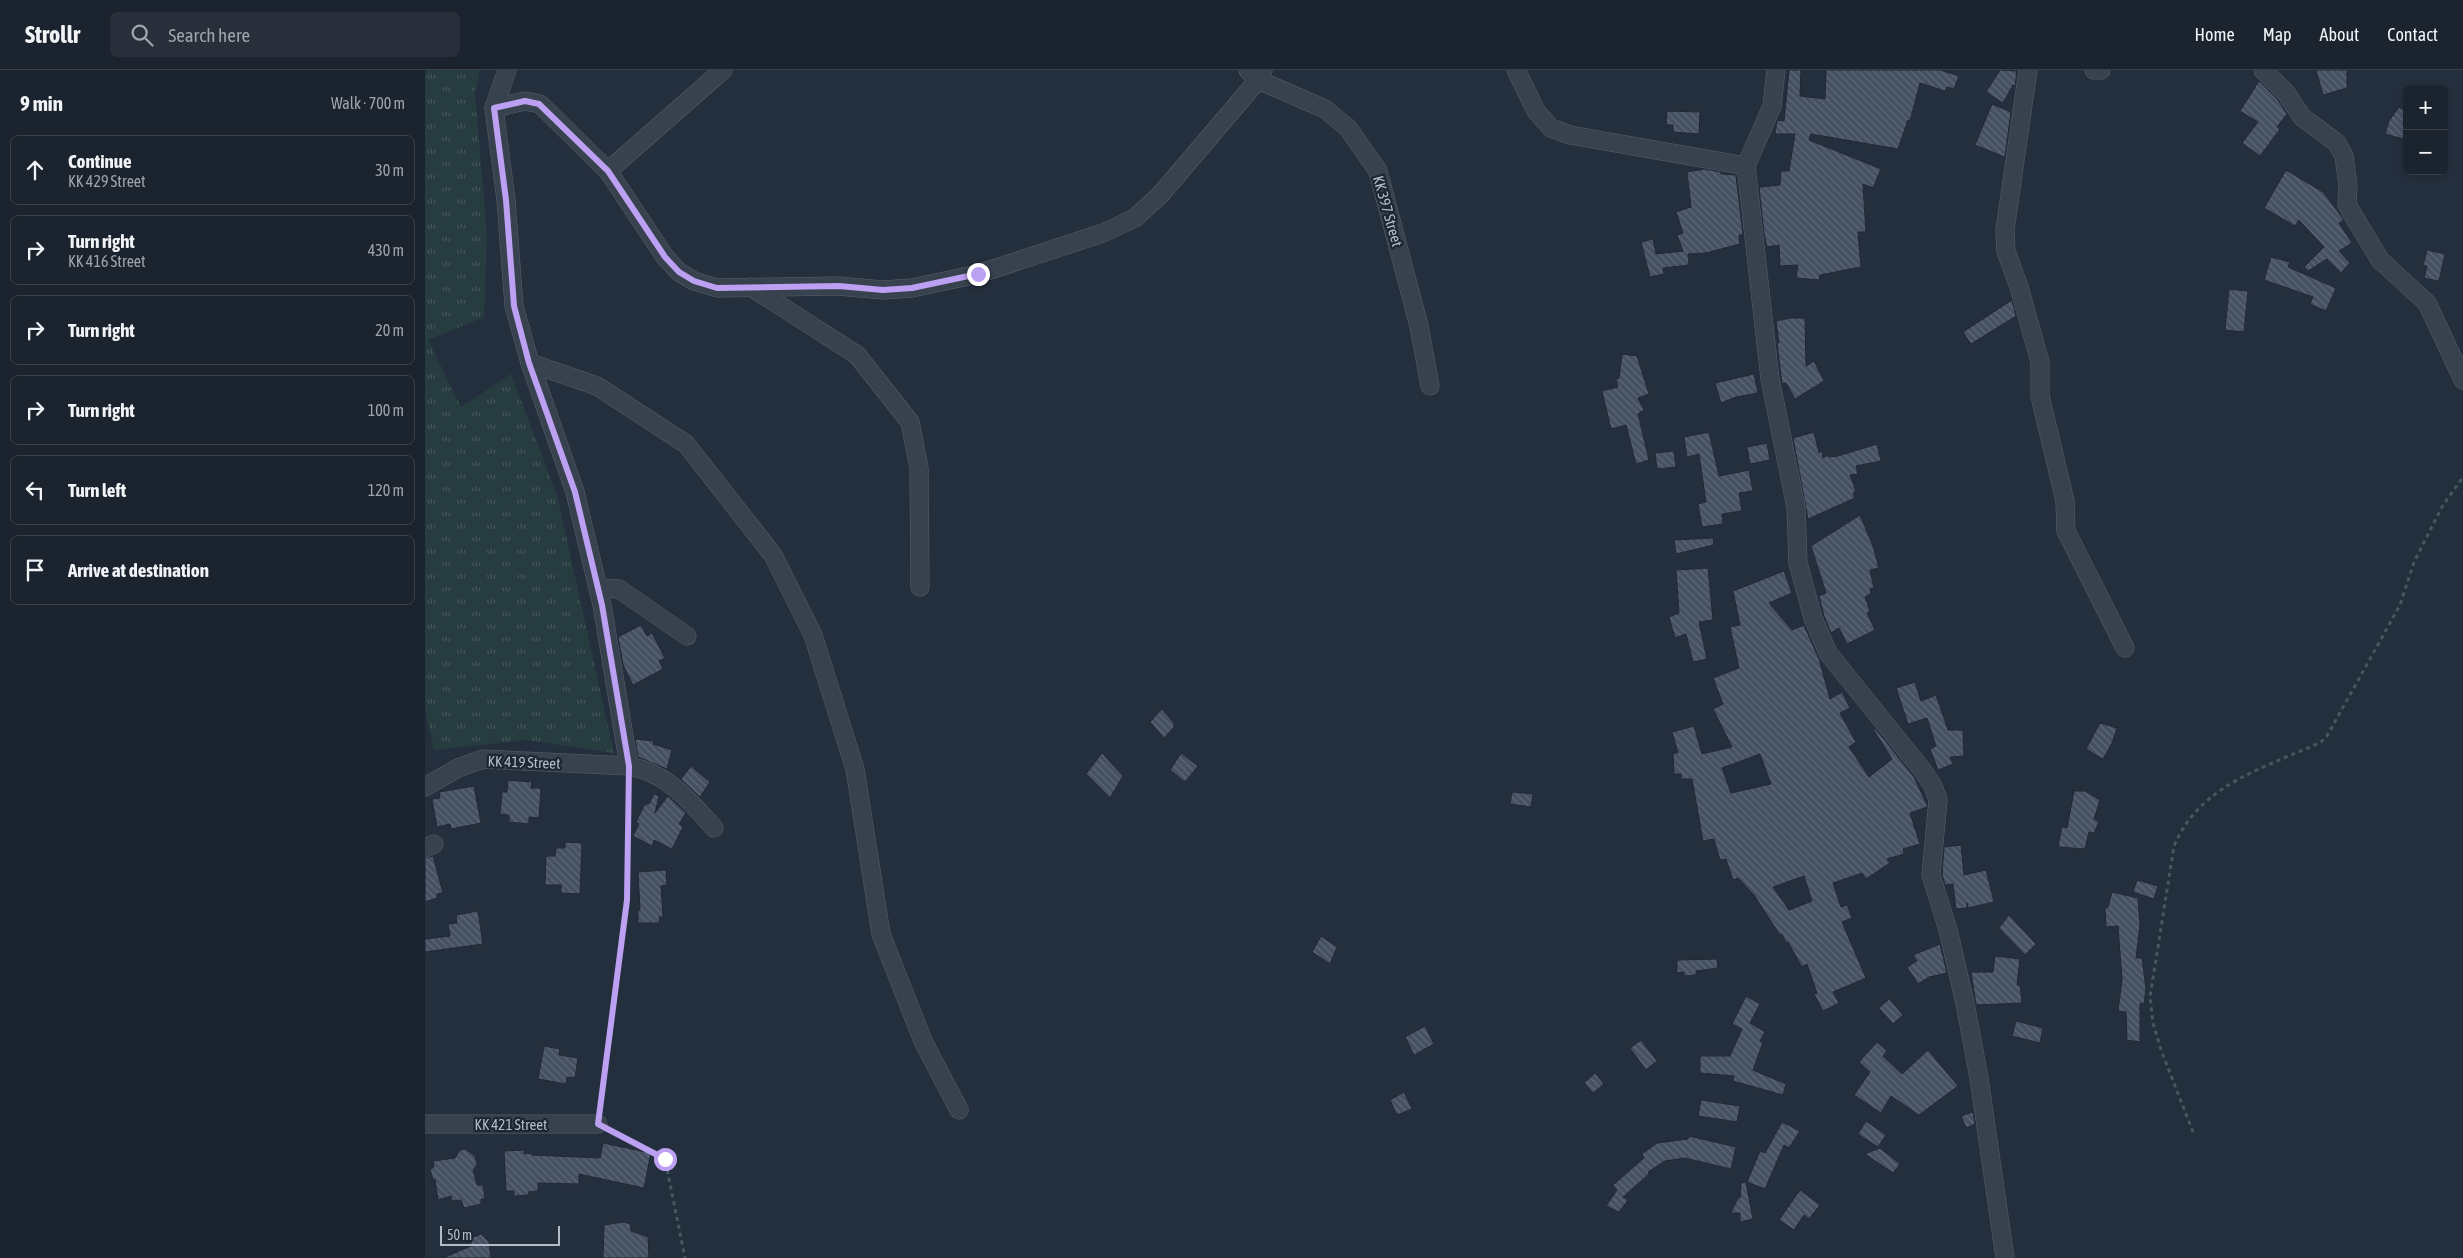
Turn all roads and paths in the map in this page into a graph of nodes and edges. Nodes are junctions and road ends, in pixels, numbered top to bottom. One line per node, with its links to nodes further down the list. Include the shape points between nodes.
1 (507, 70): 10 (street)
2 (723, 70): 12 (street)
3 (1516, 70): 11 (street, via 1536,111 1551,128 1570,135)
4 (1776, 70): 11 (street, via 1772,106)
5 (2028, 70): 21 (street, via 2005,230 2006,251 2040,362 2040,396 2065,501 2066,531)
6 (2095, 70): 7 (street)
7 (2101, 70)
8 (2263, 70): 15 (street, via 2286,92 2302,117 2337,143 2344,156 2350,210 2381,260 2427,304)
9 (1257, 73): 13 (street, via 1161,194 1135,218 1103,233 978,274 912,288); 16 (street, KK 397 Street, via 1325,108 1348,128 1378,171 1419,326)
10 (494, 108): 12 (street, via 525,101 539,104); 14 (street, via 506,200 514,306)
11 (1746, 166): 30 (street, via 1770,379 1796,507 1798,563 1813,618 1828,653 1923,772 1938,800 1931,875 1965,1003)
12 (608, 171): 13 (street, via 665,257 679,272 717,288)
13 (751, 287): 18 (street, via 857,356 910,422 919,468)
14 (529, 363): 19 (street, via 575,492); 25 (street, via 597,386 685,444 773,555 813,635 855,769 881,934 923,1041)
15 (2463, 380)
16 (1430, 386)
17 (2463, 477): 28 (path, via 2443,505 2414,562 2400,605 2327,736 2321,742 2242,777 2211,796 2182,827 2174,846 2150,997 2153,1024 2161,1050)
18 (920, 587)
19 (598, 588): 20 (street, via 619,589); 22 (street)
20 (687, 636)
21 (2125, 648)
22 (629, 766): 23 (street, KK 419 Street, via 483,759 458,768); 24 (street, KK 419 Street, via 661,776 684,794); 27 (path, via 627,900)
23 (425, 788)
24 (714, 828)
25 (959, 1110)
26 (425, 1124): 27 (street, KK 421 Street)
27 (598, 1124): 29 (path, via 665,1159)
28 (2193, 1132)
29 (685, 1258)
30 (2005, 1258)

